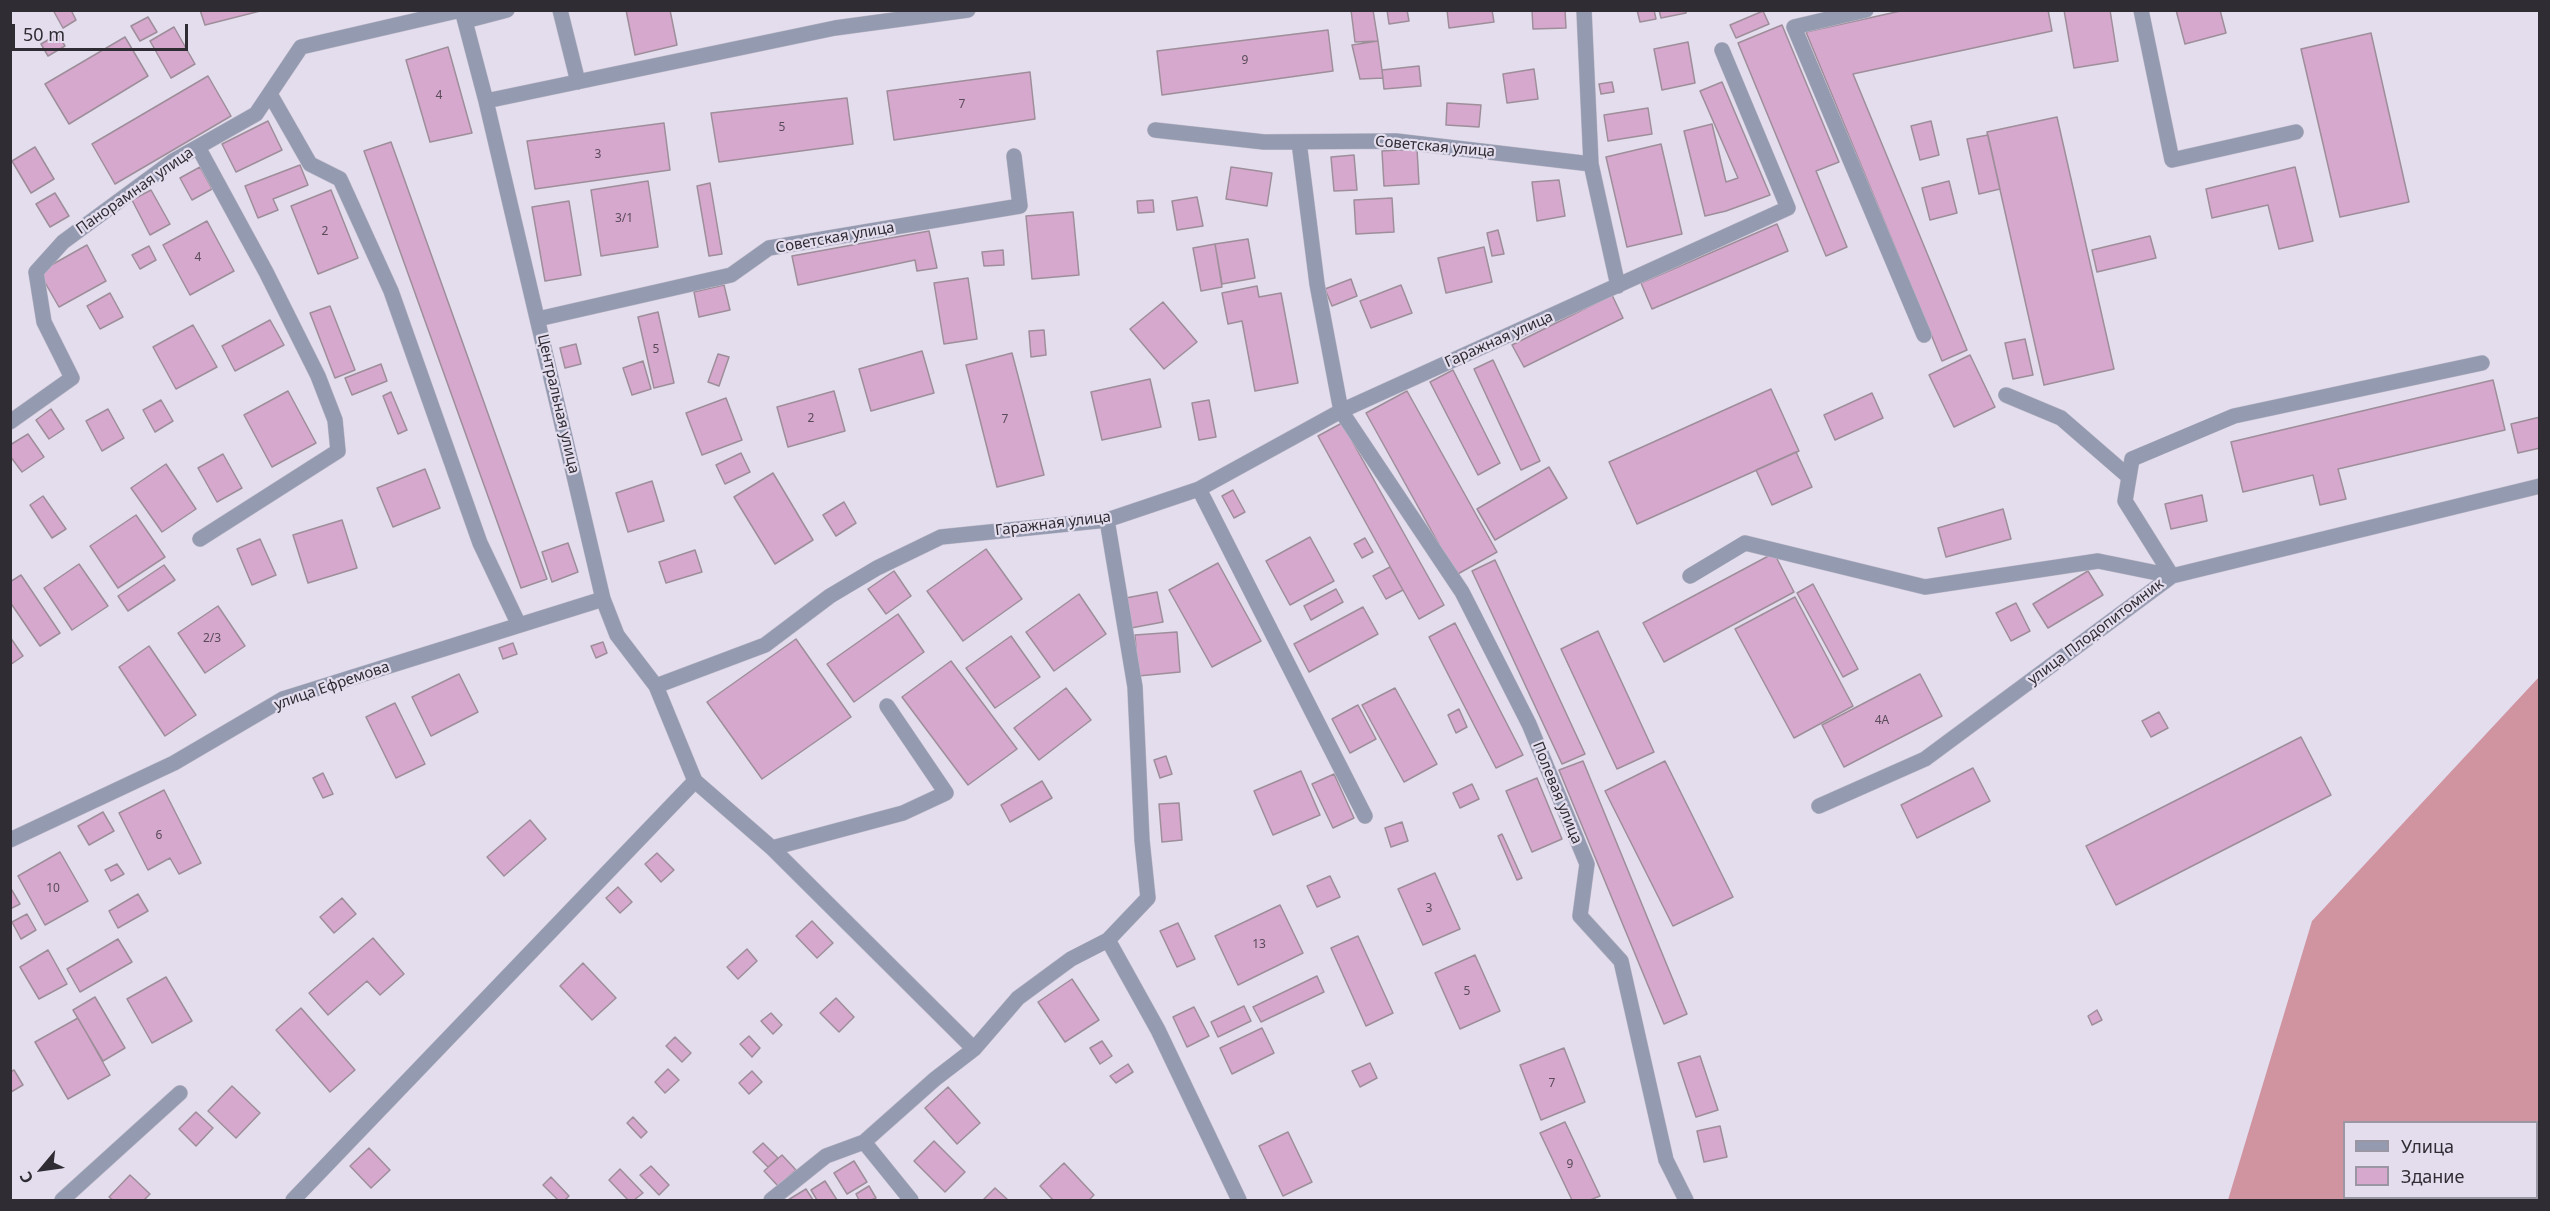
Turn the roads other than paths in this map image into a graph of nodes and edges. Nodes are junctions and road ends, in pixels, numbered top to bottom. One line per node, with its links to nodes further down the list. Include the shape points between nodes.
1 (507, 10): 7 (street, Панорамная улица)
2 (560, 10): 9 (street)
3 (968, 10): 9 (street, via 835,28)
4 (1584, 10): 17 (street)
5 (1866, 10): 20 (street, via 1794,27)
6 (2140, 10): 13 (street, via 2172,160)
7 (463, 14): 10 (street, Панорамная улица, via 301,47); 11 (street, Центральная улица)
8 (1722, 50): 18 (street, Гаражная улица, via 1788,208)
9 (578, 82): 11 (street)
10 (270, 93): 15 (street, Панорамная улица, via 256,114); 33 (street, via 310,164 340,179 391,291 480,543)
11 (486, 101): 19 (street, Центральная улица)
12 (1155, 130): 14 (street, Советская улица)
13 (2296, 132)
14 (1299, 142): 17 (street, Советская улица, via 1396,141); 23 (street, via 1317,284)
15 (198, 147): 24 (street, Панорамная улица, via 63,242 36,272 44,322 72,378); 29 (street, via 318,376 335,420 338,451)
16 (1014, 156): 19 (street, Советская улица, via 1020,206 769,248 731,275)
17 (1591, 164): 18 (street)
18 (1618, 286): 23 (street, Гаражная улица)
19 (538, 319): 32 (street, Центральная улица)
20 (1924, 335)
21 (2481, 363): 25 (street, via 2234,416 2132,459)
22 (2006, 395): 25 (street, via 2061,418)
23 (1341, 411): 27 (street, Гаражная улица); 50 (street, Полевая улица, via 1462,592 1529,724 1587,864 1580,916 1621,961 1666,1160)
24 (10, 422)
25 (2129, 477): 31 (street, via 2125,501)
26 (2540, 486): 31 (street, улица Плодопитомник)
27 (1199, 489): 28 (street, Гаражная улица); 38 (street)
28 (1107, 520): 34 (street, Гаражная улица, via 940,537 830,596 765,645); 41 (street, via 1135,687 1148,898)
29 (200, 539)
30 (1690, 576): 31 (street, via 1745,543 1925,587 2098,561)
31 (2172, 576): 37 (street, улица Плодопитомник, via 1925,759)
32 (603, 599): 33 (street, улица Ефремова); 34 (street, Центральная улица, via 617,636)
33 (519, 625): 39 (street, улица Ефремова, via 283,699 174,763)
34 (656, 686): 36 (street, Центральная улица)
35 (887, 706): 40 (street, via 946,793 903,813)
36 (695, 781): 40 (street); 46 (street)
37 (1819, 806)
38 (1365, 816)
39 (10, 840)
40 (772, 848): 42 (street)
41 (1107, 940): 42 (street, via 1071,958 1018,998); 49 (street, via 1158,1030)
42 (974, 1049): 44 (street)
43 (180, 1093): 45 (street)
44 (864, 1142): 47 (street, via 826,1156); 48 (street)
45 (62, 1200)
46 (293, 1200)
47 (771, 1200)
48 (911, 1200)
49 (1239, 1200)
50 (1686, 1200)

